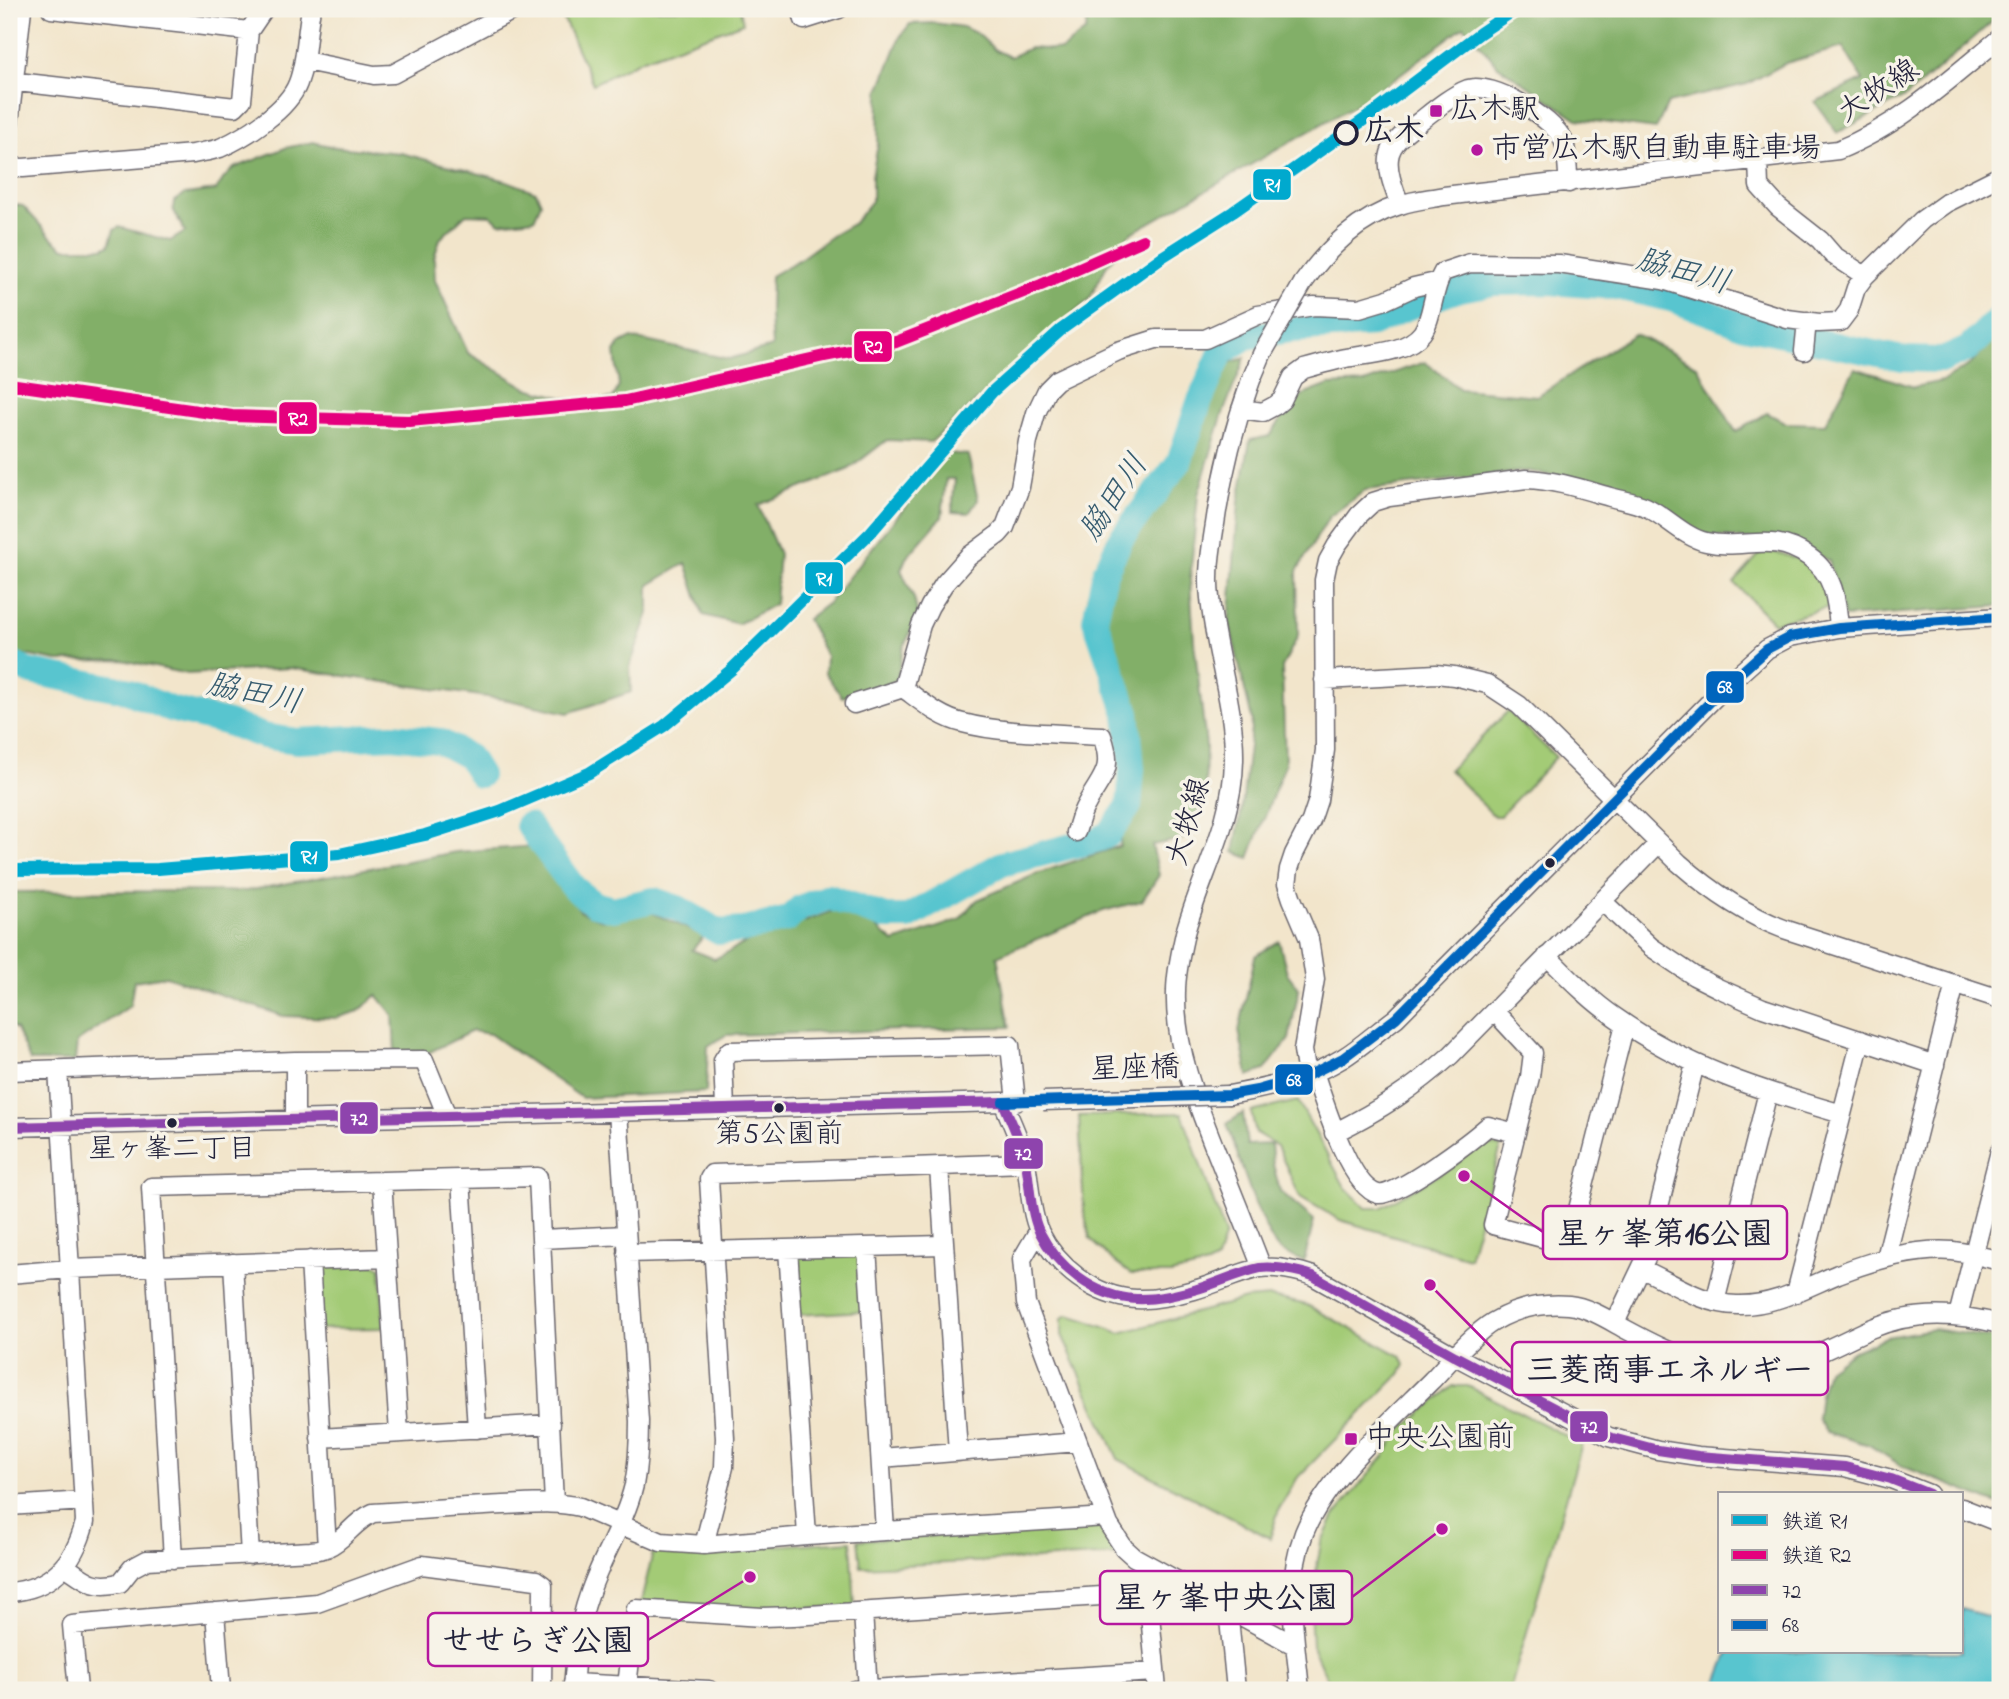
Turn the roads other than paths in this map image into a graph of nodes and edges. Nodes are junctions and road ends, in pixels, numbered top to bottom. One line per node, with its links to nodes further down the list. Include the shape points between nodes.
1 (22, 9): 12 (street)
2 (51, 9): 8 (street)
3 (264, 9): 9 (street)
4 (312, 9): 11 (street)
5 (515, 9): 11 (street, via 393,74 374,75)
6 (801, 9): 7 (street, via 804,20)
7 (839, 9)
8 (105, 12): 9 (street)
9 (249, 31): 12 (street, via 242,100 236,107)
10 (2000, 38): 14 (street, 大牧線, via 1866,139 1838,150)
11 (305, 61): 15 (street, via 298,84 281,108 216,149)
12 (11, 82): 13 (street)
13 (9, 123)
14 (1758, 160): 17 (street, 大牧線); 19 (street, via 1759,186 1778,207)
15 (9, 167)
16 (2000, 176): 19 (street, via 1922,219)
17 (1569, 183): 18 (street, 大牧線); 18 (street, via 1564,141 1546,119 1517,102 1479,88 1468,89 1401,136 1391,150 1389,160)
18 (1400, 205): 23 (street, 大牧線, bridge, via 1346,233 1324,254 1262,354)
19 (1865, 276): 21 (street, via 1840,322)
20 (1436, 282): 21 (street, via 1443,272 1470,263 1559,264 1662,279 1787,319); 23 (street, via 1422,332 1398,349 1304,369 1293,377 1276,405 1263,412); 27 (street, via 1359,308 1314,306 1258,315 1205,339 1156,339 1057,380 1036,413 1020,487 1005,527 944,584 921,625)
21 (1807, 321): 22 (street)
22 (1804, 351)
23 (1241, 409): 75 (street, 大牧線, via 1220,490 1209,576 1213,626 1232,718 1231,793 1186,931 1175,988 1187,1067 1206,1128)
24 (2000, 617): 25 (street, 星座橋)
25 (1839, 628): 26 (street, via 1831,581 1821,567 1795,548 1773,542 1716,544 1700,540 1645,507 1548,480 1526,479 1389,497 1373,502 1359,515 1328,561); 29 (street, 星座橋, via 1790,637 1767,649)
26 (1324, 680): 29 (street, via 1436,674 1487,684 1519,705); 44 (street, via 1325,750 1318,800 1294,854 1287,884 1309,939 1315,979 1303,1050)
27 (902, 688): 28 (street); 30 (street, via 962,723 1102,736 1107,770 1084,807)
28 (854, 704)
29 (1614, 798): 31 (street); 44 (street, 星座橋, via 1396,1018 1343,1058)
30 (1076, 832)
31 (1659, 843): 32 (street); 34 (street, via 1702,883 1761,921)
32 (1602, 901): 33 (street); 38 (street, via 1651,947 1694,976 1763,1008)
33 (1547, 956): 36 (street); 37 (street)
34 (1955, 984): 35 (street); 41 (street)
35 (2000, 999)
36 (1494, 1011): 54 (street, via 1417,1084); 55 (street, via 1533,1053)
37 (1625, 1024): 40 (street); 55 (street, via 1569,1245 1493,1225)
38 (1861, 1040): 41 (street); 49 (street)
39 (295, 1061): 42 (street); 50 (street, via 424,1060); 51 (street)
40 (1695, 1064): 45 (street); 77 (street)
41 (1935, 1065): 70 (street)
42 (58, 1069): 43 (street); 52 (street)
43 (9, 1071)
44 (1311, 1074): 46 (street, 星座橋, bridge, via 1229,1096); 54 (street)
45 (1768, 1093): 49 (street); 80 (street)
46 (1010, 1102): 47 (street, 星座橋); 47 (street, via 1010,1045 983,1045 729,1051 723,1060); 57 (street)
47 (725, 1108): 48 (street, 星座橋)
48 (618, 1111): 50 (street, 星座橋); 63 (street)
49 (1842, 1114): 79 (street)
50 (447, 1116): 51 (street, 星座橋)
51 (295, 1119): 52 (street, 星座橋)
52 (60, 1126): 53 (street, 星座橋); 76 (street)
53 (9, 1127)
54 (1335, 1133): 55 (street, via 1364,1184 1383,1194 1457,1151 1488,1126)
55 (1516, 1133)
56 (2000, 1151): 68 (street)
57 (1026, 1163): 58 (street); 61 (street)
58 (939, 1167): 64 (street); 67 (street, via 712,1174)
59 (461, 1179): 60 (street); 62 (street, via 538,1177); 86 (street)
60 (382, 1181): 69 (street); 74 (street, via 151,1187)
61 (1039, 1230): 75 (street, via 1068,1271 1092,1286 1134,1299 1193,1290); 89 (street, via 1022,1259 1026,1303)
62 (541, 1239): 63 (street); 85 (street)
63 (627, 1244): 67 (street); 99 (street, via 639,1445 633,1488)
64 (943, 1245): 65 (street); 90 (street)
65 (867, 1247): 66 (street); 91 (street)
66 (788, 1249): 67 (street); 101 (street)
67 (713, 1251): 102 (street, via 725,1438 724,1467)
68 (1974, 1254): 70 (street, via 1931,1251); 72 (street); 81 (street)
69 (387, 1258): 71 (street); 87 (street)
70 (1886, 1258): 79 (street)
71 (310, 1261): 73 (street); 88 (street)
72 (2000, 1261)
73 (233, 1264): 74 (street); 104 (street)
74 (155, 1266): 76 (street); 105 (street)
75 (1262, 1268): 84 (street, via 1313,1276)
76 (69, 1269): 78 (street); 93 (street)
77 (1642, 1269): 80 (street); 82 (street)
78 (9, 1274)
79 (1797, 1293): 80 (street, via 1756,1304)
80 (1715, 1302)
81 (1958, 1316): 82 (street, via 1905,1318 1786,1365 1753,1370 1690,1361); 83 (street)
82 (1615, 1323): 84 (street, via 1572,1305 1530,1306 1490,1323)
83 (2000, 1324)
84 (1455, 1356): 92 (street, via 1622,1440 1698,1456 1855,1468); 113 (street, via 1351,1463 1317,1505 1296,1561 1291,1603)
85 (551, 1424): 86 (street); 94 (street)
86 (477, 1429): 87 (street)
87 (399, 1433): 88 (street)
88 (320, 1438): 103 (street)
89 (1078, 1443): 90 (street); 97 (street)
90 (958, 1452): 91 (street)
91 (881, 1458): 100 (street)
92 (1924, 1492)
93 (84, 1501): 95 (street); 106 (street, via 81,1536)
94 (554, 1503): 99 (street, via 580,1507); 103 (street, via 373,1513)
95 (9, 1506)
96 (1964, 1509): 98 (street)
97 (1107, 1517): 100 (street); 107 (street, via 1124,1548)
98 (2000, 1523)
99 (619, 1525): 102 (street, via 660,1542); 116 (street, via 583,1613)
100 (885, 1531): 101 (street)
101 (807, 1536): 102 (street)
102 (704, 1545)
103 (327, 1548): 104 (street)
104 (250, 1555): 105 (street)
105 (173, 1559): 106 (street, via 147,1560 132,1568 120,1584 100,1586)
106 (65, 1566): 108 (street, via 40,1585)
107 (1163, 1573): 109 (street); 110 (street)
108 (9, 1592)
109 (1149, 1593): 112 (street); 114 (street)
110 (1228, 1609): 113 (street); 125 (street)
111 (215, 1612): 118 (street, via 72,1625); 119 (street); 120 (street, via 317,1603 422,1564 536,1580 543,1585)
112 (863, 1612): 115 (street, via 762,1616 636,1609); 123 (street)
113 (1294, 1645): 126 (street)
114 (1155, 1672): 123 (street); 124 (street)
115 (627, 1686): 116 (street); 117 (street)
116 (573, 1687)
117 (658, 1689): 121 (street)
118 (78, 1690)
119 (221, 1690)
120 (542, 1690)
121 (709, 1690)
122 (855, 1690): 123 (street)
123 (868, 1690)
124 (1157, 1690)
125 (1236, 1690)
126 (1300, 1690)

